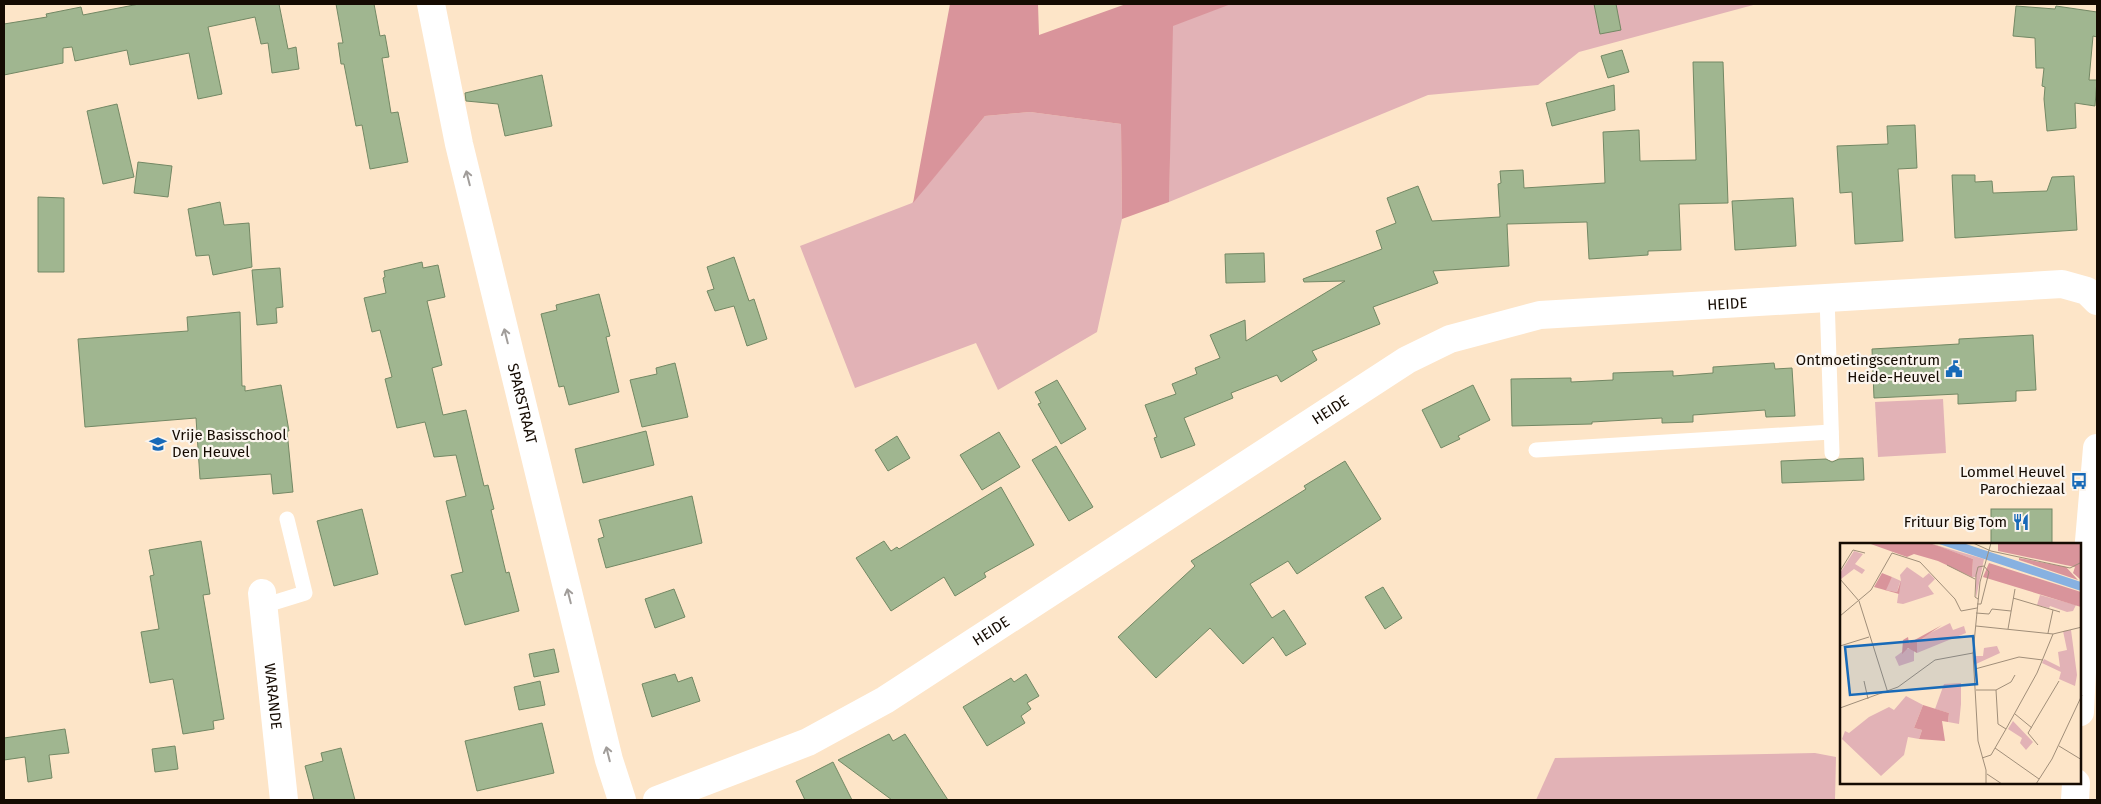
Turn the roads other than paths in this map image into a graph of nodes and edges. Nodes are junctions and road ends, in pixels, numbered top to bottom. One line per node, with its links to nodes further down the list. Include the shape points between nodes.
1 (431, 4): 14 (street, SPARSTRAAT, one-way to 1, via 459,144)
2 (2094, 290): 3 (street, HEIDE, via 2062,284)
3 (1827, 297): 4 (lane); 15 (street, HEIDE, via 1540,315 1450,339 1406,360 884,700 808,742)
4 (1831, 432): 6 (lane); 7 (lane)
5 (2097, 448): 9 (street)
6 (1536, 450)
7 (1832, 453)
8 (287, 519): 10 (lane, via 305,593)
9 (2092, 554): 11 (street)
10 (262, 599): 13 (street, WARANDE)
11 (2081, 699)
12 (2076, 784): 16 (street)
13 (284, 800)
14 (622, 800)
15 (657, 800)
16 (2075, 800)

